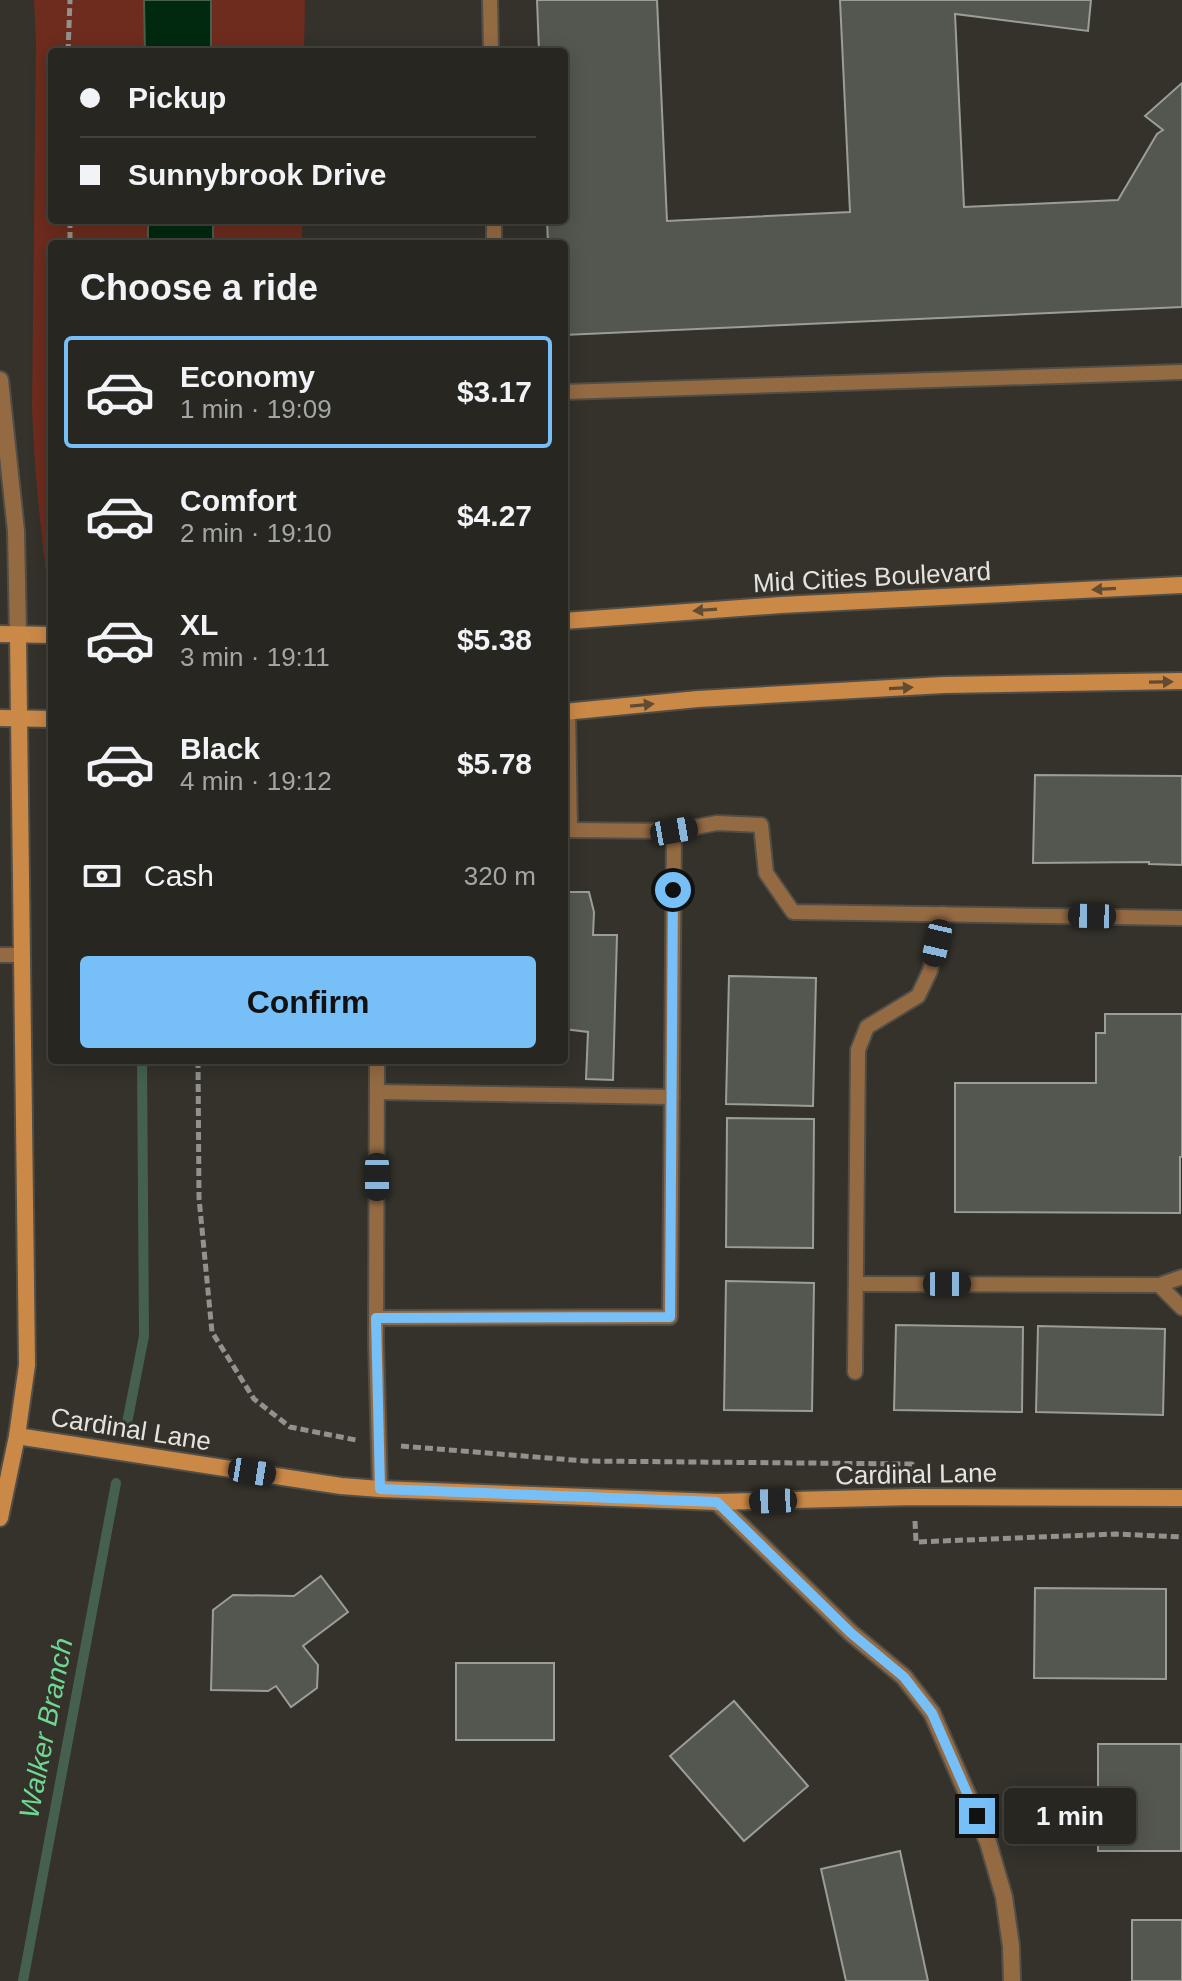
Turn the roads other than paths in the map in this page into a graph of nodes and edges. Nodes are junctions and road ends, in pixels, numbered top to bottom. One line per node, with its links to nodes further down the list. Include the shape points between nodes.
1 (490, 0): 2 (lane)
2 (491, 48)
3 (1182, 372): 5 (lane)
4 (0, 380): 9 (street, via 16,531)
5 (568, 392)
6 (1182, 585): 7 (street, Mid Cities Boulevard, one-way to 7)
7 (568, 621)
8 (0, 634): 9 (street)
9 (18, 635): 10 (street); 14 (street, Cardinal Lane)
10 (48, 635)
11 (1182, 681): 12 (street, one-way to 11, via 944,685)
12 (568, 712)
13 (0, 718): 14 (street)
14 (19, 719): 15 (street); 21 (street, Cardinal Lane)
15 (48, 719)
16 (568, 830): 17 (lane)
17 (674, 831): 18 (lane, via 717,823 761,825 766,873 793,912); 24 (lane)
18 (943, 914): 19 (lane); 26 (lane, via 930,971 918,996 867,1027 858,1050)
19 (1182, 918)
20 (0, 955): 21 (lane)
21 (22, 955): 31 (street, Cardinal Lane, via 27,1365)
22 (377, 1064): 23 (lane)
23 (377, 1092): 24 (lane); 29 (lane)
24 (672, 1097): 29 (lane, via 670,1317)
25 (1182, 1277): 27 (lane)
26 (856, 1284): 27 (lane); 30 (lane)
27 (1159, 1285): 28 (lane)
28 (1182, 1308)
29 (376, 1318): 32 (lane)
30 (855, 1372)
31 (17, 1436): 32 (street, Cardinal Lane); 35 (street)
32 (380, 1489): 34 (street, Cardinal Lane)
33 (1182, 1498): 34 (street, Cardinal Lane)
34 (717, 1502): 36 (street, via 851,1633 904,1677 932,1713 992,1855 1004,1897)
35 (0, 1518)
36 (1012, 1981)

